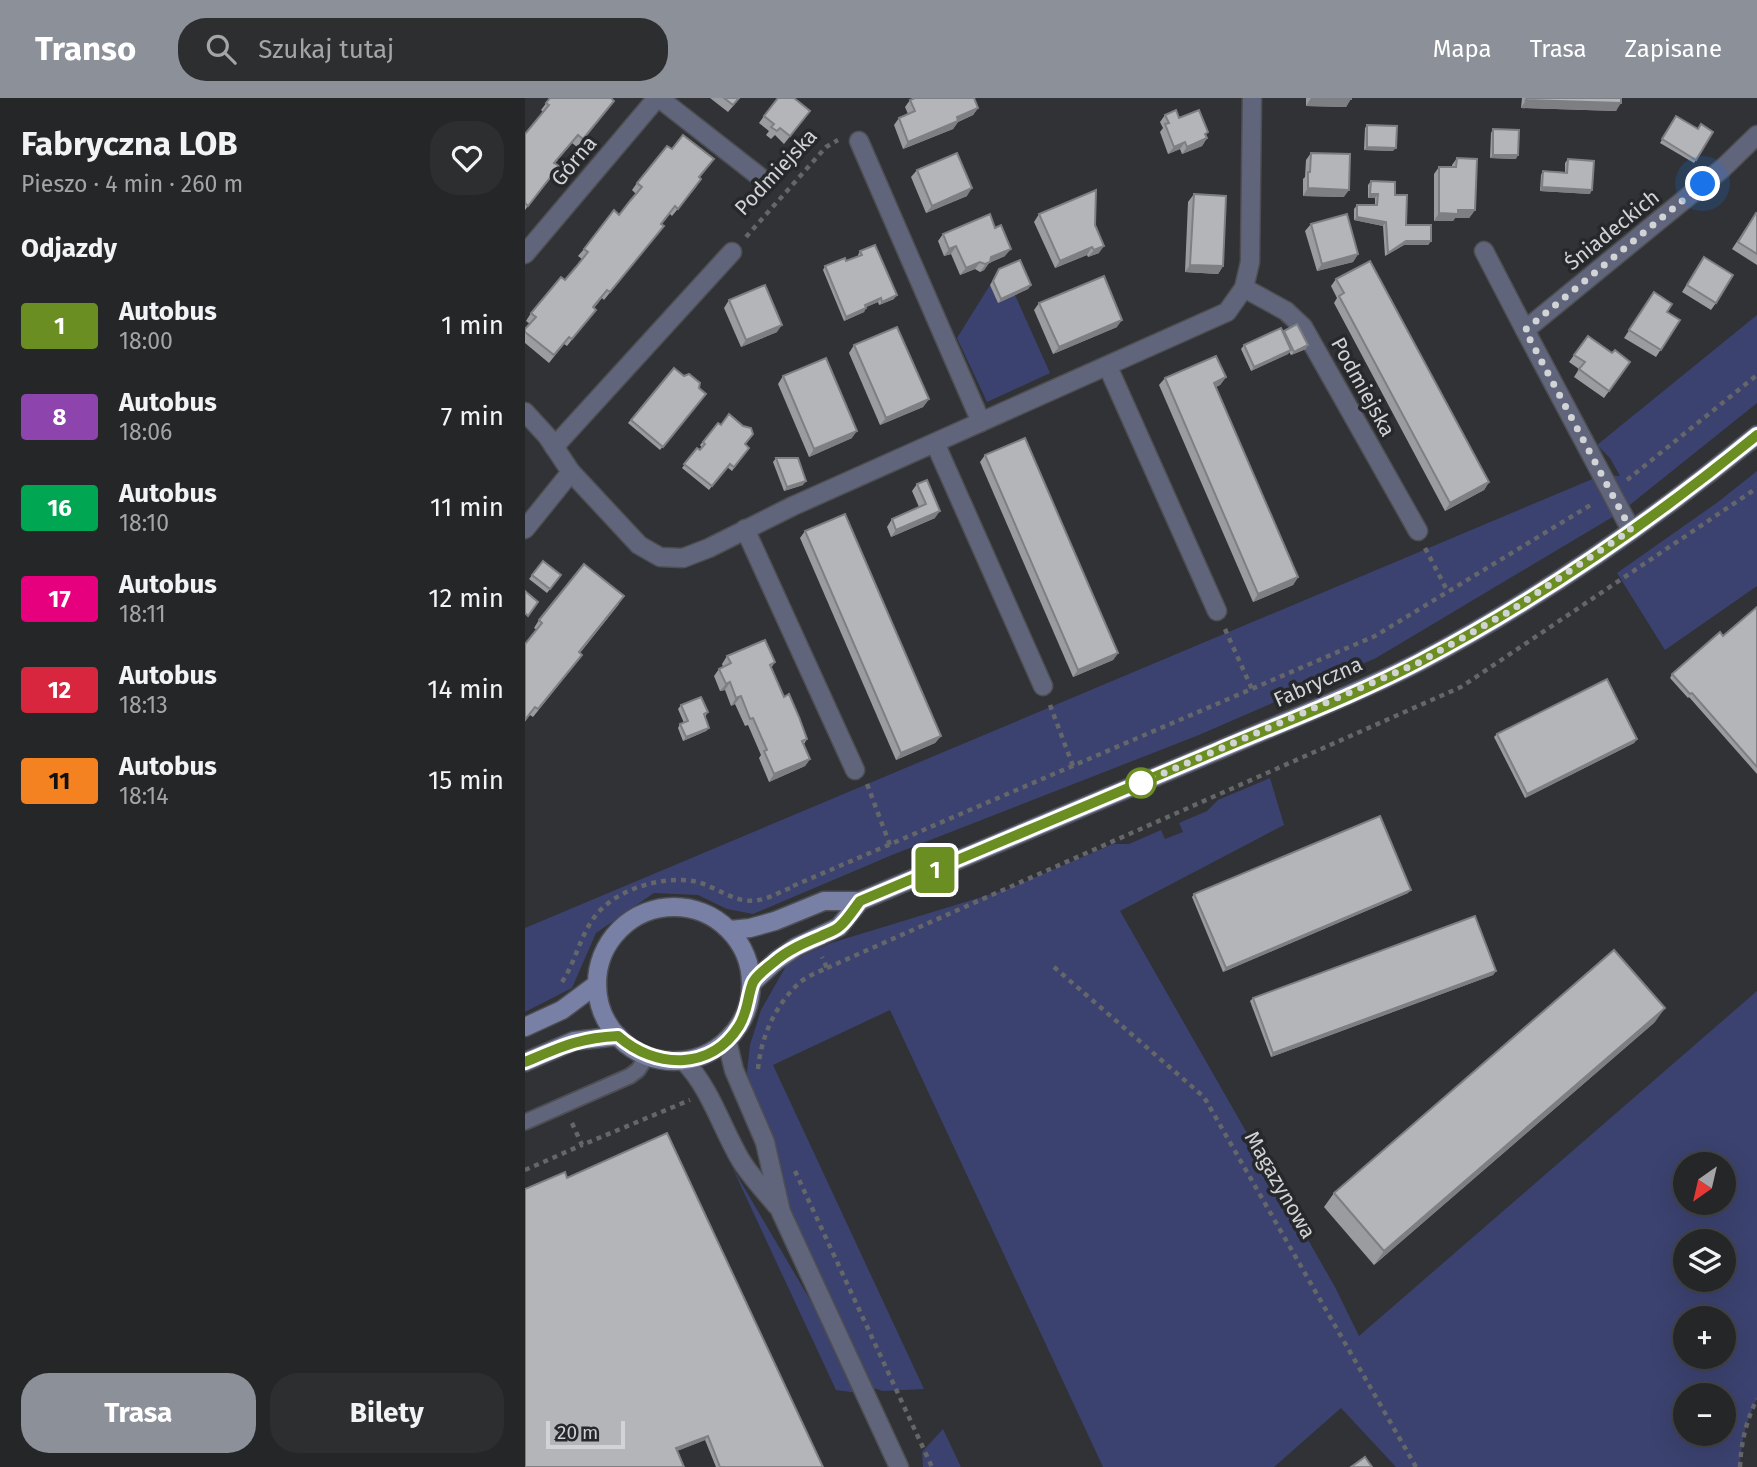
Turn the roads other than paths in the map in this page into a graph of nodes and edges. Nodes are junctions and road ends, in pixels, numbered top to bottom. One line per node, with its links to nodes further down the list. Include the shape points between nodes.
1 (658, 98): 5 (street, Górna); 8 (street, Górna)
2 (1252, 98): 9 (street, via 1250,262)
3 (1757, 135): 10 (street, Śniadeckich)
4 (859, 141): 13 (street)
5 (760, 177)
6 (1484, 251): 10 (street)
7 (732, 252): 16 (street)
8 (525, 254)
9 (1244, 288): 11 (street, via 1227,312); 21 (street, Podmiejska, via 1303,327)
10 (1525, 330): 20 (street)
11 (1108, 367): 13 (street); 22 (street)
12 (525, 412): 16 (street)
13 (981, 422): 15 (street)
14 (1757, 435): 20 (street, Fabryczna)
15 (935, 443): 19 (street); 23 (street)
16 (554, 447): 17 (street)
17 (571, 472): 18 (street); 19 (street, via 639,545 660,557 683,558)
18 (525, 528)
19 (745, 529): 24 (street)
20 (1631, 530): 25 (street, Fabryczna, via 1510,611 1418,663)
21 (1418, 531)
22 (1217, 611)
23 (1043, 686)
24 (855, 770)
25 (860, 901): 26 (street, Fabryczna, via 824,901 775,921); 27 (street, Fabryczna, via 839,927 796,947)
26 (730, 930): 27 (street, via 746,954); 28 (street, via 690,909 667,907 646,912 626,924 611,941)
27 (752, 983): 31 (street, via 745,1014)
28 (597, 984): 29 (street, via 562,1010); 30 (street, via 603,1012)
29 (525, 1027)
30 (618, 1036): 32 (street); 34 (street, via 574,1041)
31 (727, 1041): 33 (street); 36 (street, via 734,1070 765,1142)
32 (647, 1056): 33 (street); 35 (lane, via 630,1076)
33 (684, 1061): 36 (street, via 708,1094 741,1161)
34 (525, 1062)
35 (525, 1122)
36 (781, 1212): 37 (street)
37 (899, 1467)

